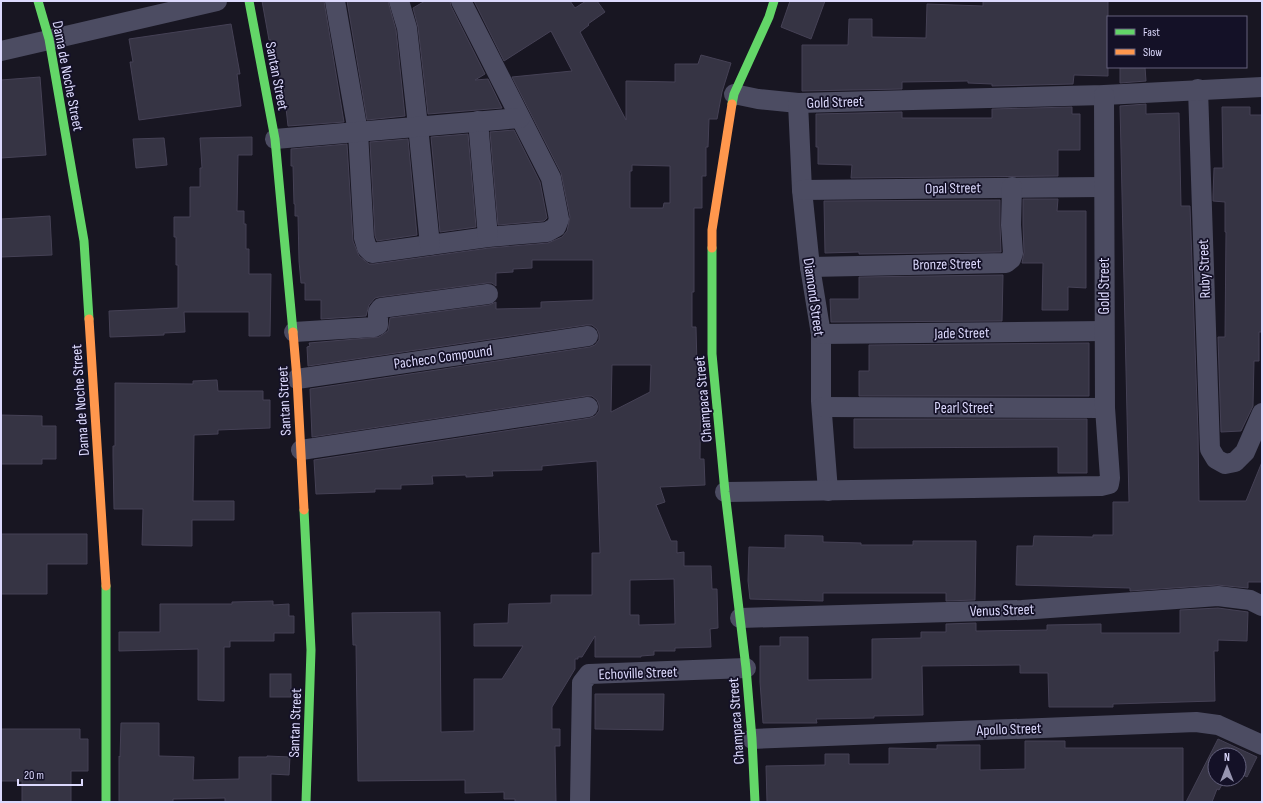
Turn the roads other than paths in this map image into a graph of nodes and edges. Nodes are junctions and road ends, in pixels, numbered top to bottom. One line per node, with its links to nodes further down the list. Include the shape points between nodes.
1 (38, 1): 8 (street, Dama de Noche Street)
2 (217, 1): 8 (street)
3 (249, 1): 19 (street, Santan Street)
4 (335, 1): 18 (street)
5 (399, 1): 17 (street, via 407,28)
6 (461, 1): 15 (street)
7 (774, 1): 12 (street, Champaca Street)
8 (49, 39): 9 (street); 44 (street, Dama de Noche Street, via 84,241 107,600)
9 (1, 51)
10 (1262, 87): 11 (street, Gold Street)
11 (1198, 89): 13 (street, Gold Street); 35 (street, Ruby Street, via 1210,449 1216,459 1225,464 1235,462 1245,452)
12 (734, 94): 14 (street, Gold Street); 38 (street, Champaca Street, via 712,230 712,354)
13 (1104, 95): 14 (street, Gold Street); 21 (street, Gold Street)
14 (798, 103): 22 (street, Diamond Street)
15 (520, 118): 16 (street); 23 (street, via 551,178 559,219 556,227 547,232)
16 (478, 121): 17 (street); 23 (street)
17 (418, 126): 18 (street); 24 (street)
18 (358, 132): 19 (street); 24 (street, via 364,238 367,248 372,253)
19 (275, 139): 28 (street, Santan Street)
20 (1012, 187): 21 (street, Opal Street); 22 (street, Opal Street); 25 (street, Bronze Street, via 1013,253 1006,263)
21 (1103, 187): 27 (street, Gold Street)
22 (802, 190): 25 (street, Diamond Street)
23 (488, 237): 24 (street)
24 (430, 245)
25 (810, 267): 29 (street, Diamond Street)
26 (488, 294): 28 (street, via 382,308 378,312 378,325 374,327)
27 (1104, 331): 29 (street, Jade Street); 34 (street, Gold Street)
28 (294, 332): 31 (street, Santan Street)
29 (821, 334): 33 (street, Diamond Street)
30 (588, 336): 31 (street, Pacheco Compound)
31 (297, 378): 36 (street, Santan Street)
32 (588, 407): 36 (street)
33 (822, 407): 34 (street, Pearl Street); 37 (street, Diamond Street)
34 (1105, 408): 37 (street, Gold Street, via 1109,484)
35 (1262, 413)
36 (301, 450): 45 (street, Santan Street, via 311,650)
37 (828, 490): 38 (street)
38 (725, 492): 40 (street, Champaca Street)
39 (1262, 606): 40 (street, Venus Street, via 1250,600 1218,596 1022,610)
40 (740, 618): 41 (street, Champaca Street)
41 (746, 668): 42 (street, Champaca Street); 46 (street, Echoville Street, via 590,674 582,683)
42 (752, 739): 43 (street, Apollo Street, via 1196,722 1218,726); 47 (street, Champaca Street)
43 (1262, 745)
44 (106, 802)
45 (306, 802)
46 (580, 802)
47 (755, 802)

